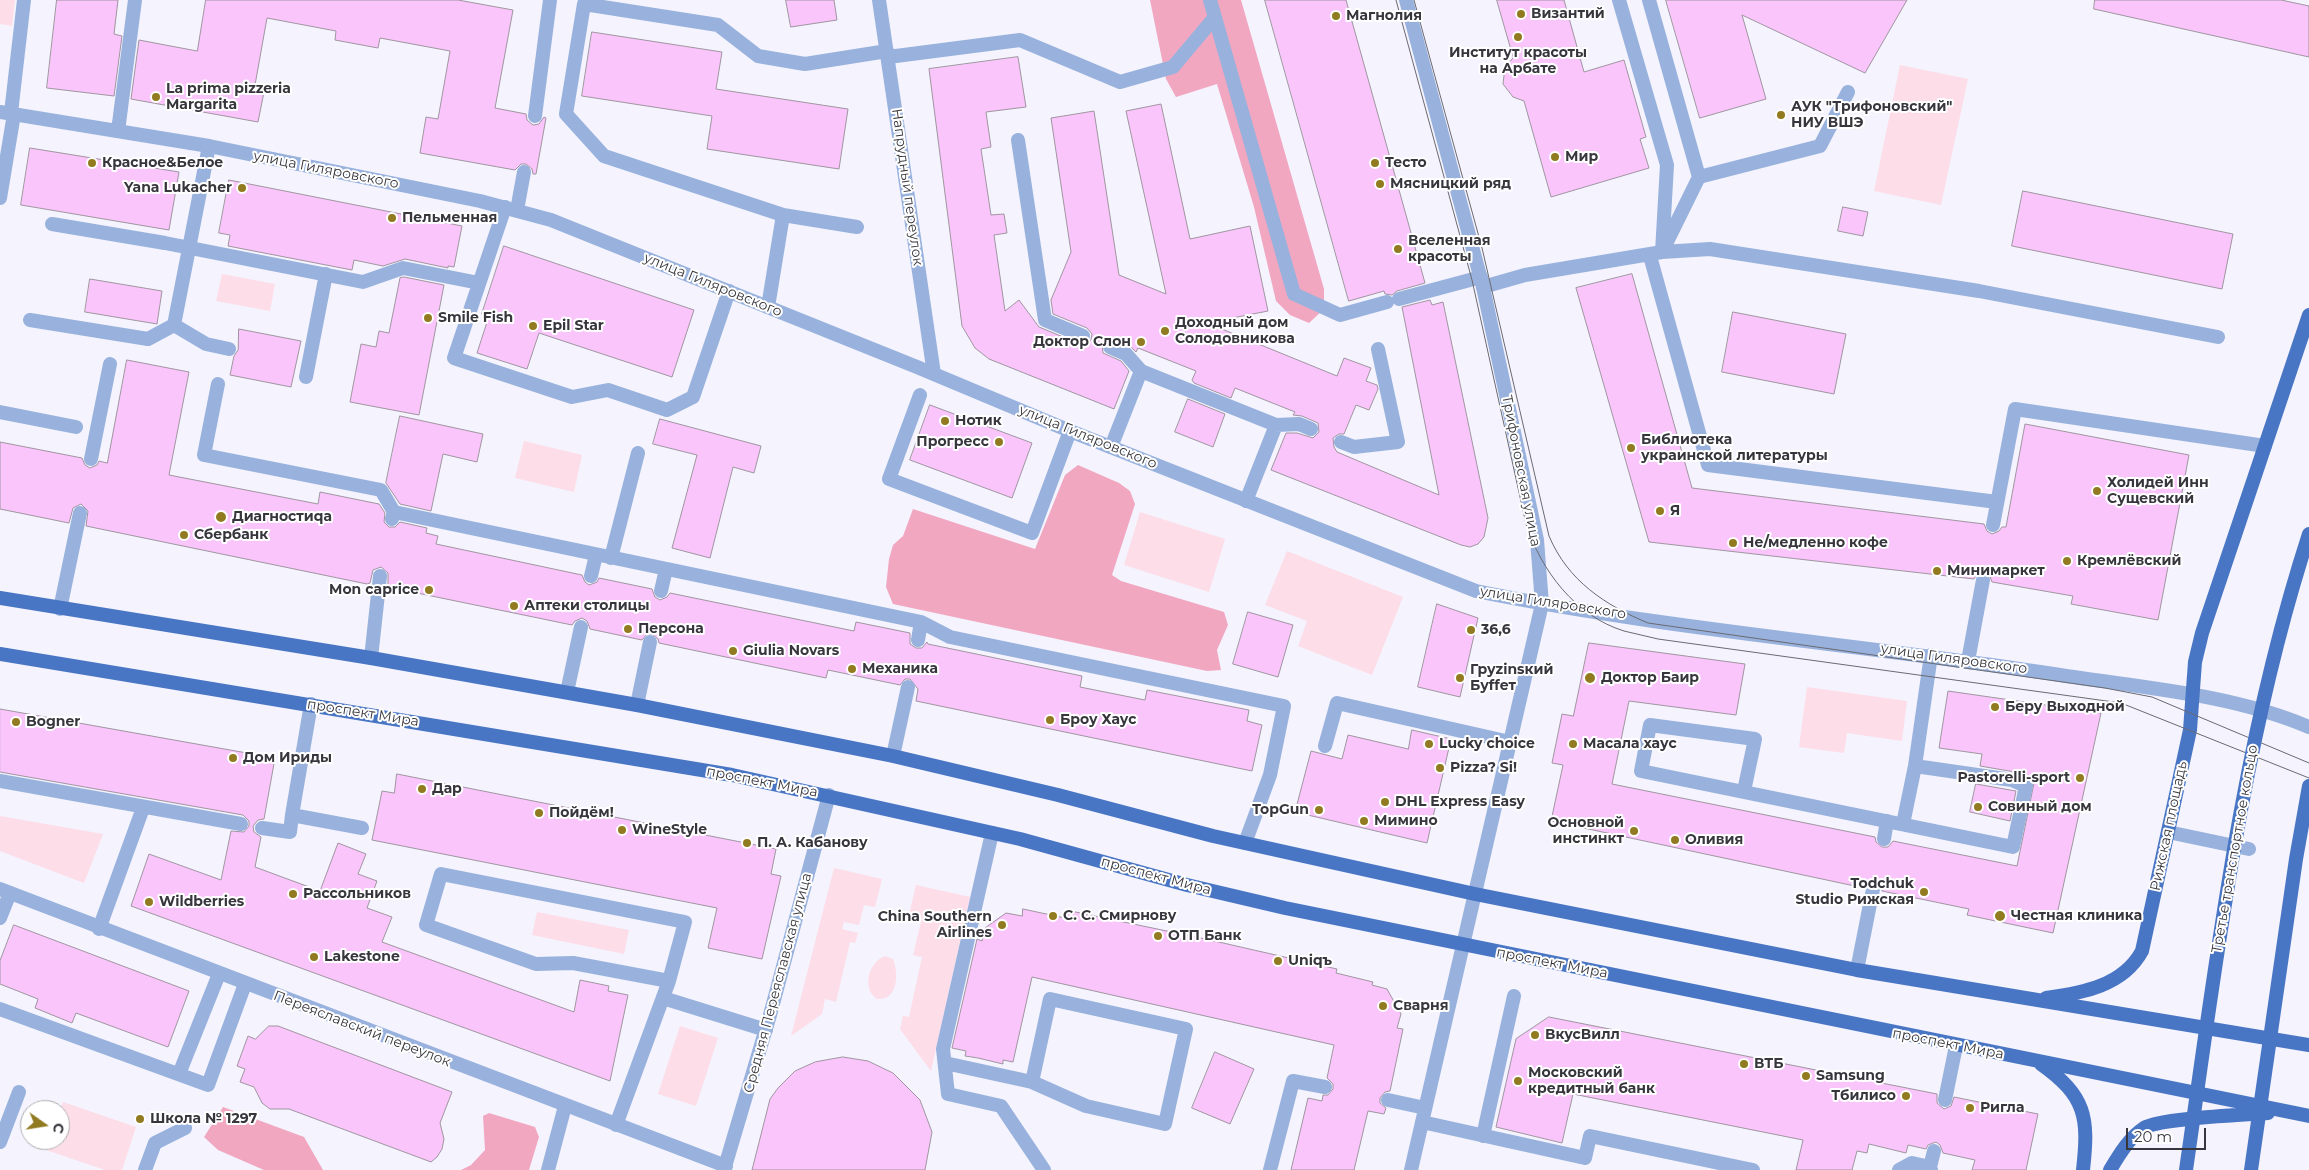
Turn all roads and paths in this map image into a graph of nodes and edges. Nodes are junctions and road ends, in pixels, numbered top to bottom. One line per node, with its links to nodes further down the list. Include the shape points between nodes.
1 (24, 0): 12 (street)
2 (135, 0): 14 (street)
3 (550, 0): 13 (street)
4 (879, 0): 10 (street, Напрудный переулок)
5 (1210, 0): 9 (street)
6 (1406, 0): 27 (street, Трифоновская улица)
7 (1619, 0): 25 (street, via 1667,165)
8 (1649, 0): 18 (street)
9 (1215, 17): 10 (street, via 1173,67 1120,82 1020,40); 27 (street, via 1294,294 1340,315)
10 (888, 54): 21 (street, via 805,64 758,56 718,25 584,4 566,114 604,156); 41 (street, Напрудный переулок)
11 (1848, 92): 18 (street, via 1820,146)
12 (8, 113): 14 (street, улица Гиляровского); 19 (street)
13 (535, 116)
14 (118, 131): 16 (street, улица Гиляровского)
15 (1018, 140): 34 (street, via 1045,320)
16 (209, 146): 20 (street, улица Гиляровского); 24 (street)
17 (524, 172): 20 (street)
18 (1699, 177): 25 (street)
19 (0, 198)
20 (511, 208): 28 (street); 29 (street, улица Гиляровского, via 582,232)
21 (783, 215): 23 (street); 30 (street)
22 (52, 224): 24 (street)
23 (857, 227)
24 (189, 247): 26 (street); 33 (street)
25 (1656, 254): 27 (street); 35 (street, via 1710,249 1970,290); 56 (street, via 1708,465)
26 (326, 274): 28 (street, via 364,282 403,268); 42 (street)
27 (1482, 282): 68 (street, Трифоновская улица, via 1537,540)
28 (479, 283): 29 (street, via 454,358 572,397 608,390 667,410 694,397)
29 (729, 291): 30 (street, улица Гиляровского)
30 (768, 307): 41 (street, улица Гиляровского)
31 (2309, 315): 51 (main road, Рижская площадь)
32 (30, 320): 33 (street, via 148,339)
33 (174, 326): 37 (street, via 206,344)
34 (1083, 336)
35 (2218, 337)
36 (1110, 347): 40 (street, via 1126,354)
37 (229, 349)
38 (1378, 349): 50 (street, via 1398,442 1354,447)
39 (110, 364): 54 (street)
40 (1141, 371): 46 (street); 52 (street)
41 (934, 374): 49 (street, улица Гиляровского)
42 (306, 377)
43 (218, 384): 60 (street, via 204,455 381,490 393,515)
44 (920, 395): 49 (street, via 889,479 1032,533)
45 (0, 412): 47 (street)
46 (1276, 425): 48 (street, via 1299,424); 55 (street)
47 (76, 427)
48 (1312, 429)
49 (1070, 431): 52 (street, улица Гиляровского)
50 (1341, 442)
51 (2265, 446): 56 (street, via 2015,409); 80 (main road, Рижская площадь, via 2202,633)
52 (1111, 447): 55 (street, улица Гиляровского)
53 (638, 453): 61 (street)
54 (91, 460)
55 (1246, 501): 68 (street, улица Гиляровского, via 1476,591)
56 (1997, 502): 58 (street)
57 (80, 513): 69 (street)
58 (1993, 526)
59 (2309, 534): 150 (main road, Третье транспортное кольцо, bridge, via 2281,628 2250,758 2221,927)
60 (596, 555): 61 (street); 64 (street)
61 (611, 558): 62 (street)
62 (666, 569): 66 (street); 70 (street)
63 (380, 576): 76 (street)
64 (591, 576)
65 (1983, 580): 77 (street)
66 (661, 591)
67 (0, 598): 69 (main road)
68 (1542, 604): 75 (street, улица Гиляровского); 84 (street, Трифоновская улица)
69 (60, 609): 76 (main road)
70 (921, 622): 72 (street); 102 (street, via 950,637 1284,706 1270,775)
71 (581, 627): 79 (street)
72 (918, 640)
73 (650, 642): 82 (street)
74 (0, 654): 81 (main road, проспект Мира)
75 (1931, 655): 77 (street, улица Гиляровского); 87 (street)
76 (371, 658): 79 (main road)
77 (1968, 660): 80 (street, улица Гиляровского)
78 (908, 686): 86 (street)
79 (567, 692): 82 (main road)
80 (2193, 695): 83 (street, via 2245,705); 99 (main road, Рижская площадь, via 2190,730)
81 (312, 704): 91 (main road, проспект Мира, via 608,753); 93 (street)
82 (637, 705): 86 (main road)
83 (2309, 727)
84 (1510, 742): 85 (street, via 1337,703); 106 (street, Трифоновская улица)
85 (1325, 746)
86 (893, 756): 102 (main road)
87 (1914, 766): 96 (street); 96 (street, via 2012,780 2026,786 2013,847)
88 (0, 781): 92 (street)
89 (2309, 786): 151 (main road, bridge)
90 (1744, 791): 90 (street, via 1641,771 1650,725 1755,739); 94 (street)
91 (829, 795): 100 (main road, проспект Мира); 118 (street, Средняя Переяславская улица)
92 (143, 808): 95 (street); 108 (street)
93 (292, 815): 97 (street, via 290,832); 98 (street)
94 (1887, 821): 96 (street); 101 (street)
95 (241, 824)
96 (1903, 824)
97 (262, 828)
98 (362, 828)
99 (2168, 832): 103 (street); 116 (main road, Рижская площадь, via 2146,940 2131,968 2097,987)
100 (992, 833): 109 (main road, проспект Мира, via 1214,892); 121 (street, via 943,1048)
101 (1884, 839)
102 (1245, 843): 106 (main road)
103 (2249, 849)
104 (1873, 890): 110 (street)
105 (5, 891): 107 (street); 108 (street, Переяславский переулок)
106 (1475, 894): 109 (street, Трифоновская улица); 110 (main road)
107 (0, 918)
108 (99, 929): 111 (street, Переяславский переулок)
109 (1463, 945): 120 (main road, проспект Мира); 130 (street, Трифоновская улица)
110 (1857, 970): 116 (main road)
111 (219, 974): 113 (street, Переяславский переулок); 123 (street)
112 (669, 981): 112 (street, via 573,963 536,964 426,924 441,874 685,922); 115 (street)
113 (245, 984): 123 (street, via 208,1085); 129 (street, Переяславский переулок)
114 (1514, 996): 136 (street)
115 (663, 998): 118 (street); 134 (street)
116 (2033, 1000): 119 (main road)
117 (0, 1009): 123 (street)
118 (766, 1030): 139 (street, Средняя Переяславская улица)
119 (2309, 1045)
120 (1956, 1046): 122 (main road, проспект Мира); 128 (street)
121 (945, 1062): 124 (street); 143 (street, via 948,1094 1000,1106)
122 (2038, 1062): 131 (main road, проспект Мира); 148 (main road, via 2069,1088 2083,1113 2087,1127)
123 (179, 1074)
124 (1032, 1082): 124 (street, via 1050,999 1186,1029 1165,1124 1086,1106)
125 (1325, 1087): 144 (street, via 1293,1081)
126 (18, 1092): 137 (street)
127 (1388, 1100): 130 (street)
128 (1945, 1100)
129 (565, 1106): 134 (street, Переяславский переулок); 142 (street)
130 (1425, 1108): 133 (street, Трифоновская улица)
131 (2283, 1111): 132 (main road, проспект Мира); 149 (main road, via 2146,1126 2134,1136)
132 (2309, 1116)
133 (1422, 1122): 136 (street); 145 (street, Трифоновская улица)
134 (616, 1125): 139 (street, Переяславский переулок)
135 (185, 1128): 141 (street, via 155,1143)
136 (1483, 1136): 146 (street, via 1585,1158 1590,1136)
137 (0, 1142)
138 (1934, 1151): 140 (street)
139 (725, 1168)
140 (1931, 1169): 147 (street, via 1912,1163)
141 (145, 1170)
142 (548, 1170)
143 (1044, 1170)
144 (1270, 1170)
145 (1411, 1170)
146 (1753, 1170)
147 (1899, 1170)
148 (2083, 1170)
149 (2110, 1170)
150 (2186, 1170)
151 (2250, 1170)

